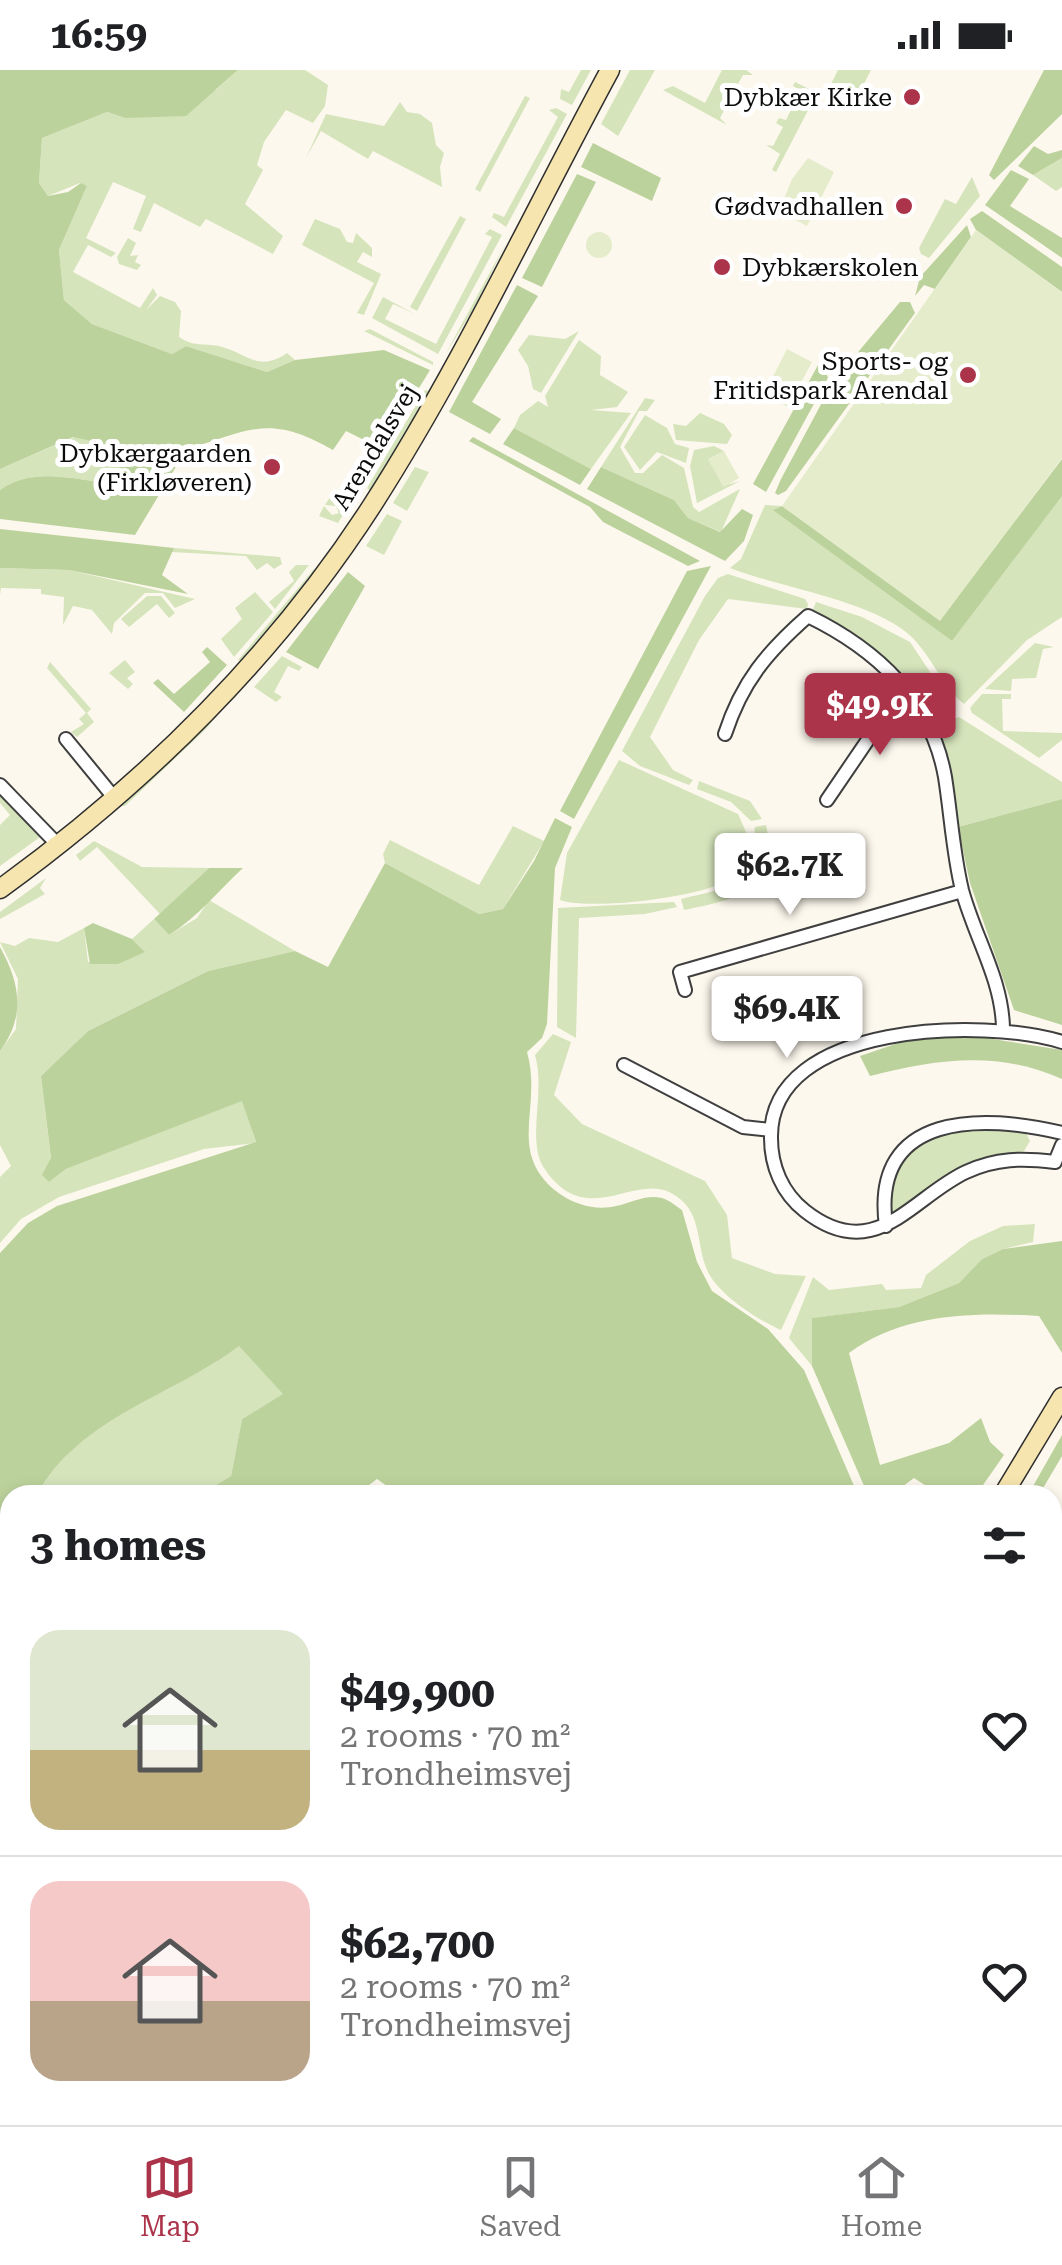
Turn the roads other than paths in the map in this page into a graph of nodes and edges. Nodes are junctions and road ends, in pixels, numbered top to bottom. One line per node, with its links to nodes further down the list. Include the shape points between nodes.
1 (610, 70): 6 (street, Arendalsvej, via 373,504 238,680)
2 (912, 695): 3 (street, via 868,650 808,616 738,694); 7 (street, via 880,722); 10 (street, via 939,753)
3 (725, 734)
4 (66, 739): 6 (street)
5 (0, 785): 8 (street)
6 (116, 800): 8 (street, Arendalsvej)
7 (827, 800)
8 (59, 846): 9 (street, Arendalsvej)
9 (0, 889)
10 (962, 891): 11 (street, via 680,972); 12 (street, via 997,984)
11 (685, 990)
12 (1004, 1028): 13 (street); 15 (street, via 924,1030 832,1056 791,1086)
13 (1062, 1042)
14 (624, 1065): 15 (street, via 743,1127)
15 (771, 1130): 18 (street, via 776,1174 806,1212 846,1229)
16 (1062, 1133): 18 (street, via 974,1120 920,1137 888,1178)
17 (1062, 1146): 18 (street, via 1055,1162 1011,1160 961,1174)
18 (886, 1226)
19 (1062, 1397): 20 (street)
20 (1009, 1485)

